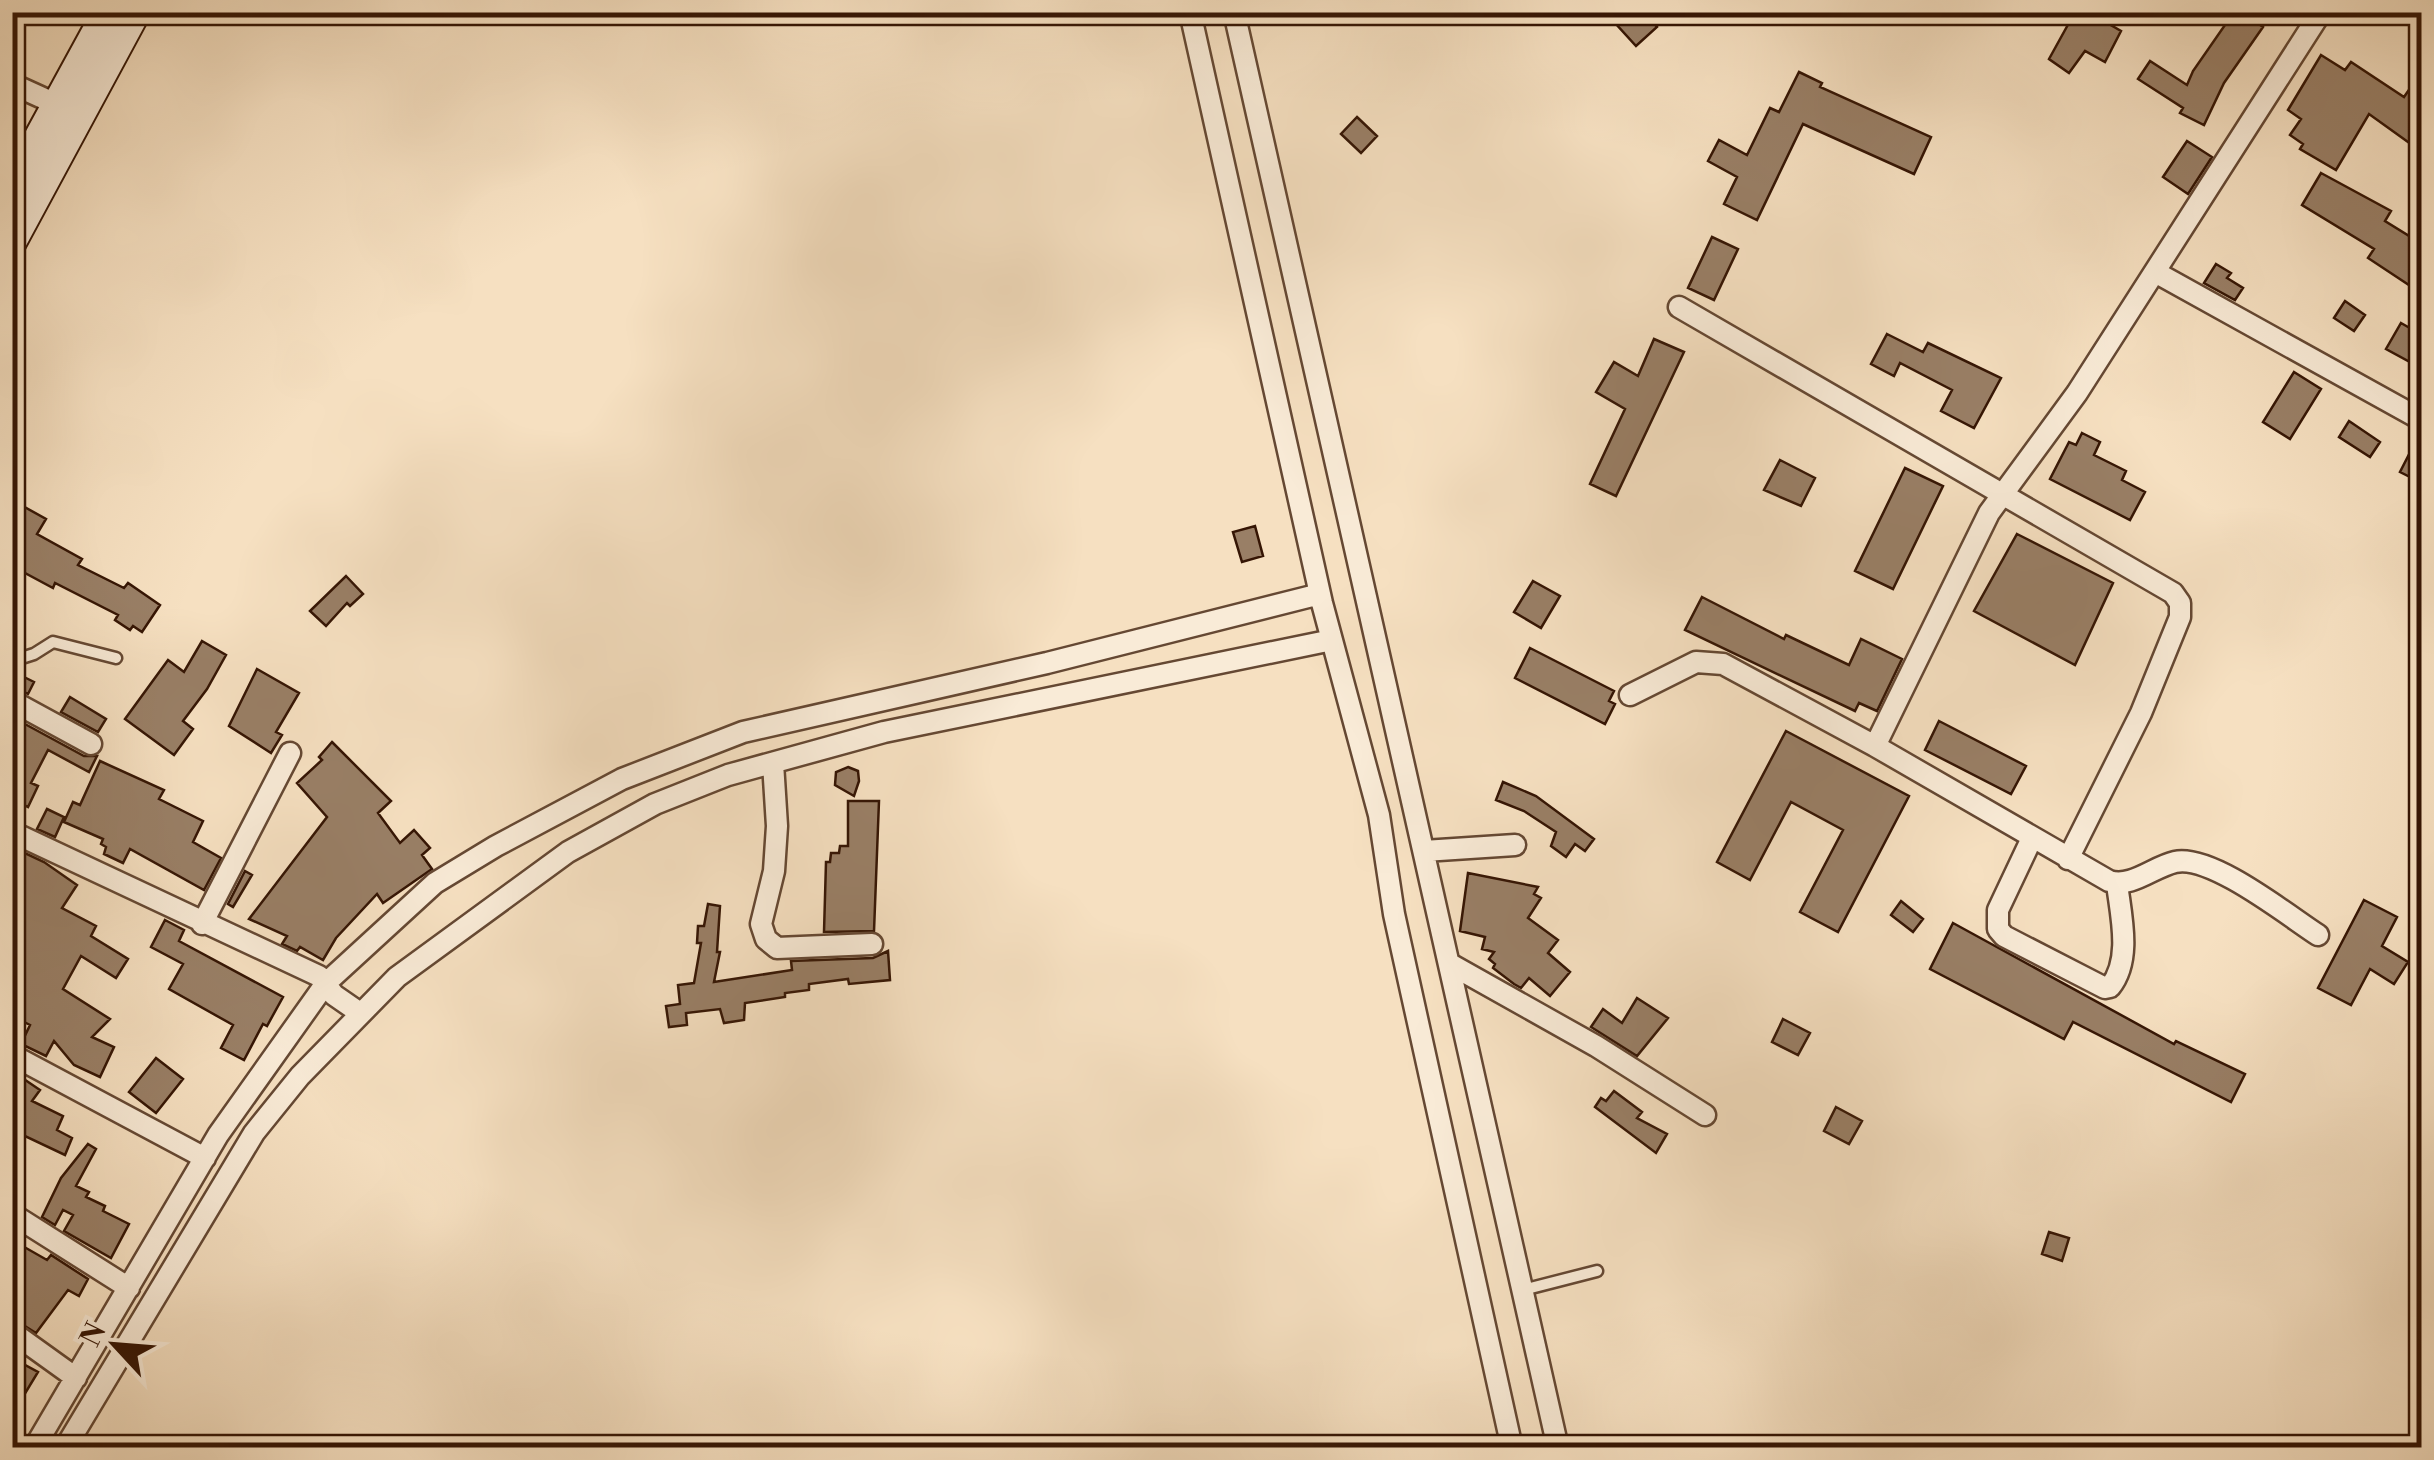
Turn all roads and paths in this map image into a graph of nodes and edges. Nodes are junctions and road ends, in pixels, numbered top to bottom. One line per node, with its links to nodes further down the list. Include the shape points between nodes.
1 (107, 12): 7 (street)
2 (136, 12): 9 (street)
3 (1190, 12): 14 (street)
4 (1234, 12): 27 (street)
5 (2320, 12): 10 (street)
6 (12, 84): 7 (street)
7 (56, 104): 8 (street)
8 (12, 186)
9 (12, 242)
10 (2155, 272): 12 (street); 13 (street)
11 (1679, 307): 13 (street)
12 (2422, 420)
13 (2002, 495): 21 (street); 28 (street, via 2160,584 2180,603 2180,618 2140,713)
14 (1321, 598): 15 (street); 34 (street, via 743,732 642,770 435,884)
15 (1331, 636): 23 (street, via 955,715); 47 (street, via 1379,815 1394,914)
16 (116, 658): 17 (lane, via 54,642)
17 (12, 662)
18 (1630, 695): 21 (street, via 1696,662 1723,664)
19 (12, 701): 20 (street)
20 (91, 744)
21 (1875, 746): 25 (street)
22 (290, 753): 30 (street)
23 (773, 763): 32 (street, via 774,871 760,924 766,939 776,948); 35 (street, via 655,804 568,852)
24 (12, 832): 30 (street)
25 (2032, 838): 28 (street); 29 (street, via 1998,910 1998,929 2105,988 2120,971)
26 (1514, 845): 27 (street)
27 (1424, 851): 33 (street)
28 (2068, 859): 29 (street)
29 (2117, 884): 31 (street, via 2172,862 2198,863)
30 (202, 924): 34 (street, via 319,976)
31 (2318, 935)
32 (872, 944)
33 (1450, 964): 37 (street); 42 (street)
34 (330, 989): 35 (street); 38 (street)
35 (356, 1010): 46 (street, via 254,1133)
36 (12, 1055): 38 (street)
37 (1705, 1115)
38 (205, 1158): 41 (street)
39 (12, 1214): 41 (street)
40 (1596, 1271): 42 (lane)
41 (129, 1288): 44 (street)
42 (1522, 1290): 48 (street)
43 (12, 1332): 44 (street)
44 (76, 1378): 45 (street)
45 (34, 1448)
46 (66, 1448)
47 (1512, 1448)
48 (1558, 1448)

